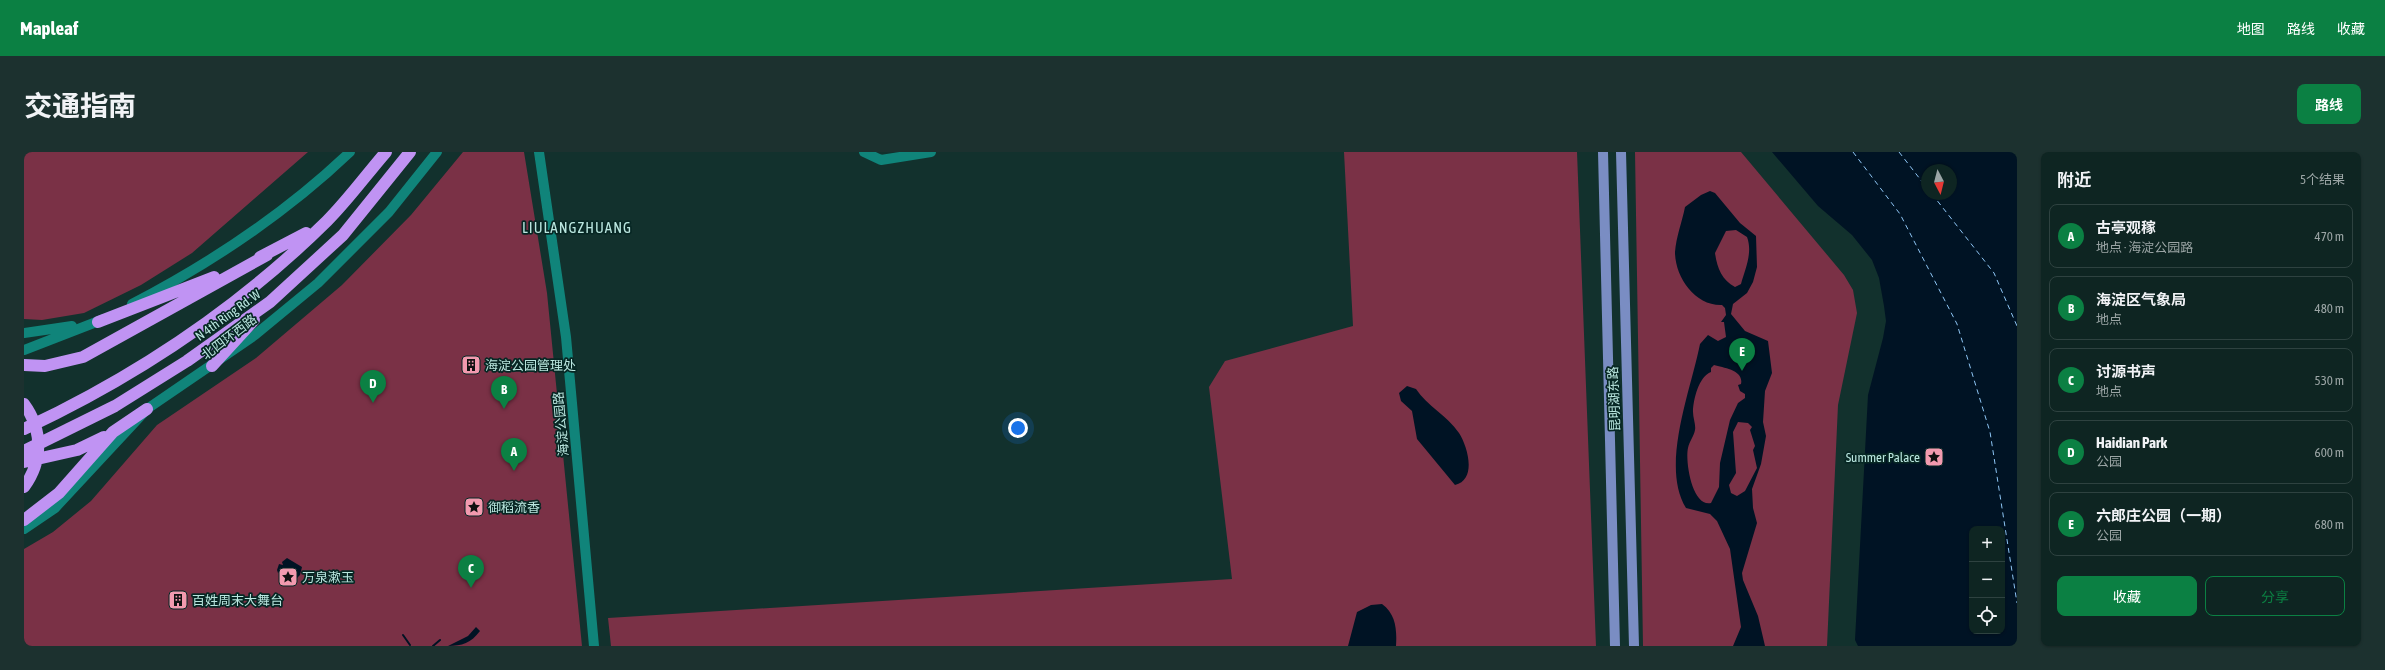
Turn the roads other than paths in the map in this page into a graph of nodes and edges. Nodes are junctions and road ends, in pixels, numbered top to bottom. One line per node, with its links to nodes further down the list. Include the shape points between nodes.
1 (350, 152): 13 (street, via 267,220 180,279)
2 (386, 152): 10 (highway, N 4th Ring Rd. W)
3 (410, 152): 12 (highway, N 4th Ring Rd. W, via 342,235)
4 (437, 152): 17 (street, 北四环西路, via 389,212 318,284)
5 (539, 152): 27 (street, 海淀公园路, via 566,337)
6 (864, 152): 7 (street, via 881,160)
7 (931, 152)
8 (1603, 152): 28 (main road, 昆明湖东路)
9 (1621, 152): 29 (main road, 昆明湖东路)
10 (327, 220): 11 (highway); 20 (highway, N 4th Ring Rd. W, via 254,286 175,345 103,388)
11 (267, 254): 13 (highway, via 183,290); 16 (highway, via 83,357 64,363)
12 (270, 302): 17 (highway); 22 (highway, N 4th Ring Rd. W, via 187,361 115,406)
13 (98, 322): 14 (street); 15 (street)
14 (24, 333)
15 (24, 350)
16 (24, 365)
17 (212, 366): 19 (street, 北四环西路)
18 (24, 404): 24 (highway, via 35,423 39,444 38,460 31,478)
19 (148, 409): 21 (highway); 26 (street, 北四环西路, via 55,508)
20 (24, 429)
21 (113, 432): 23 (highway, via 77,450); 25 (highway, via 59,493)
22 (24, 451)
23 (24, 462)
24 (24, 487)
25 (24, 520)
26 (24, 529)
27 (594, 646)
28 (1615, 646)
29 (1634, 646)

